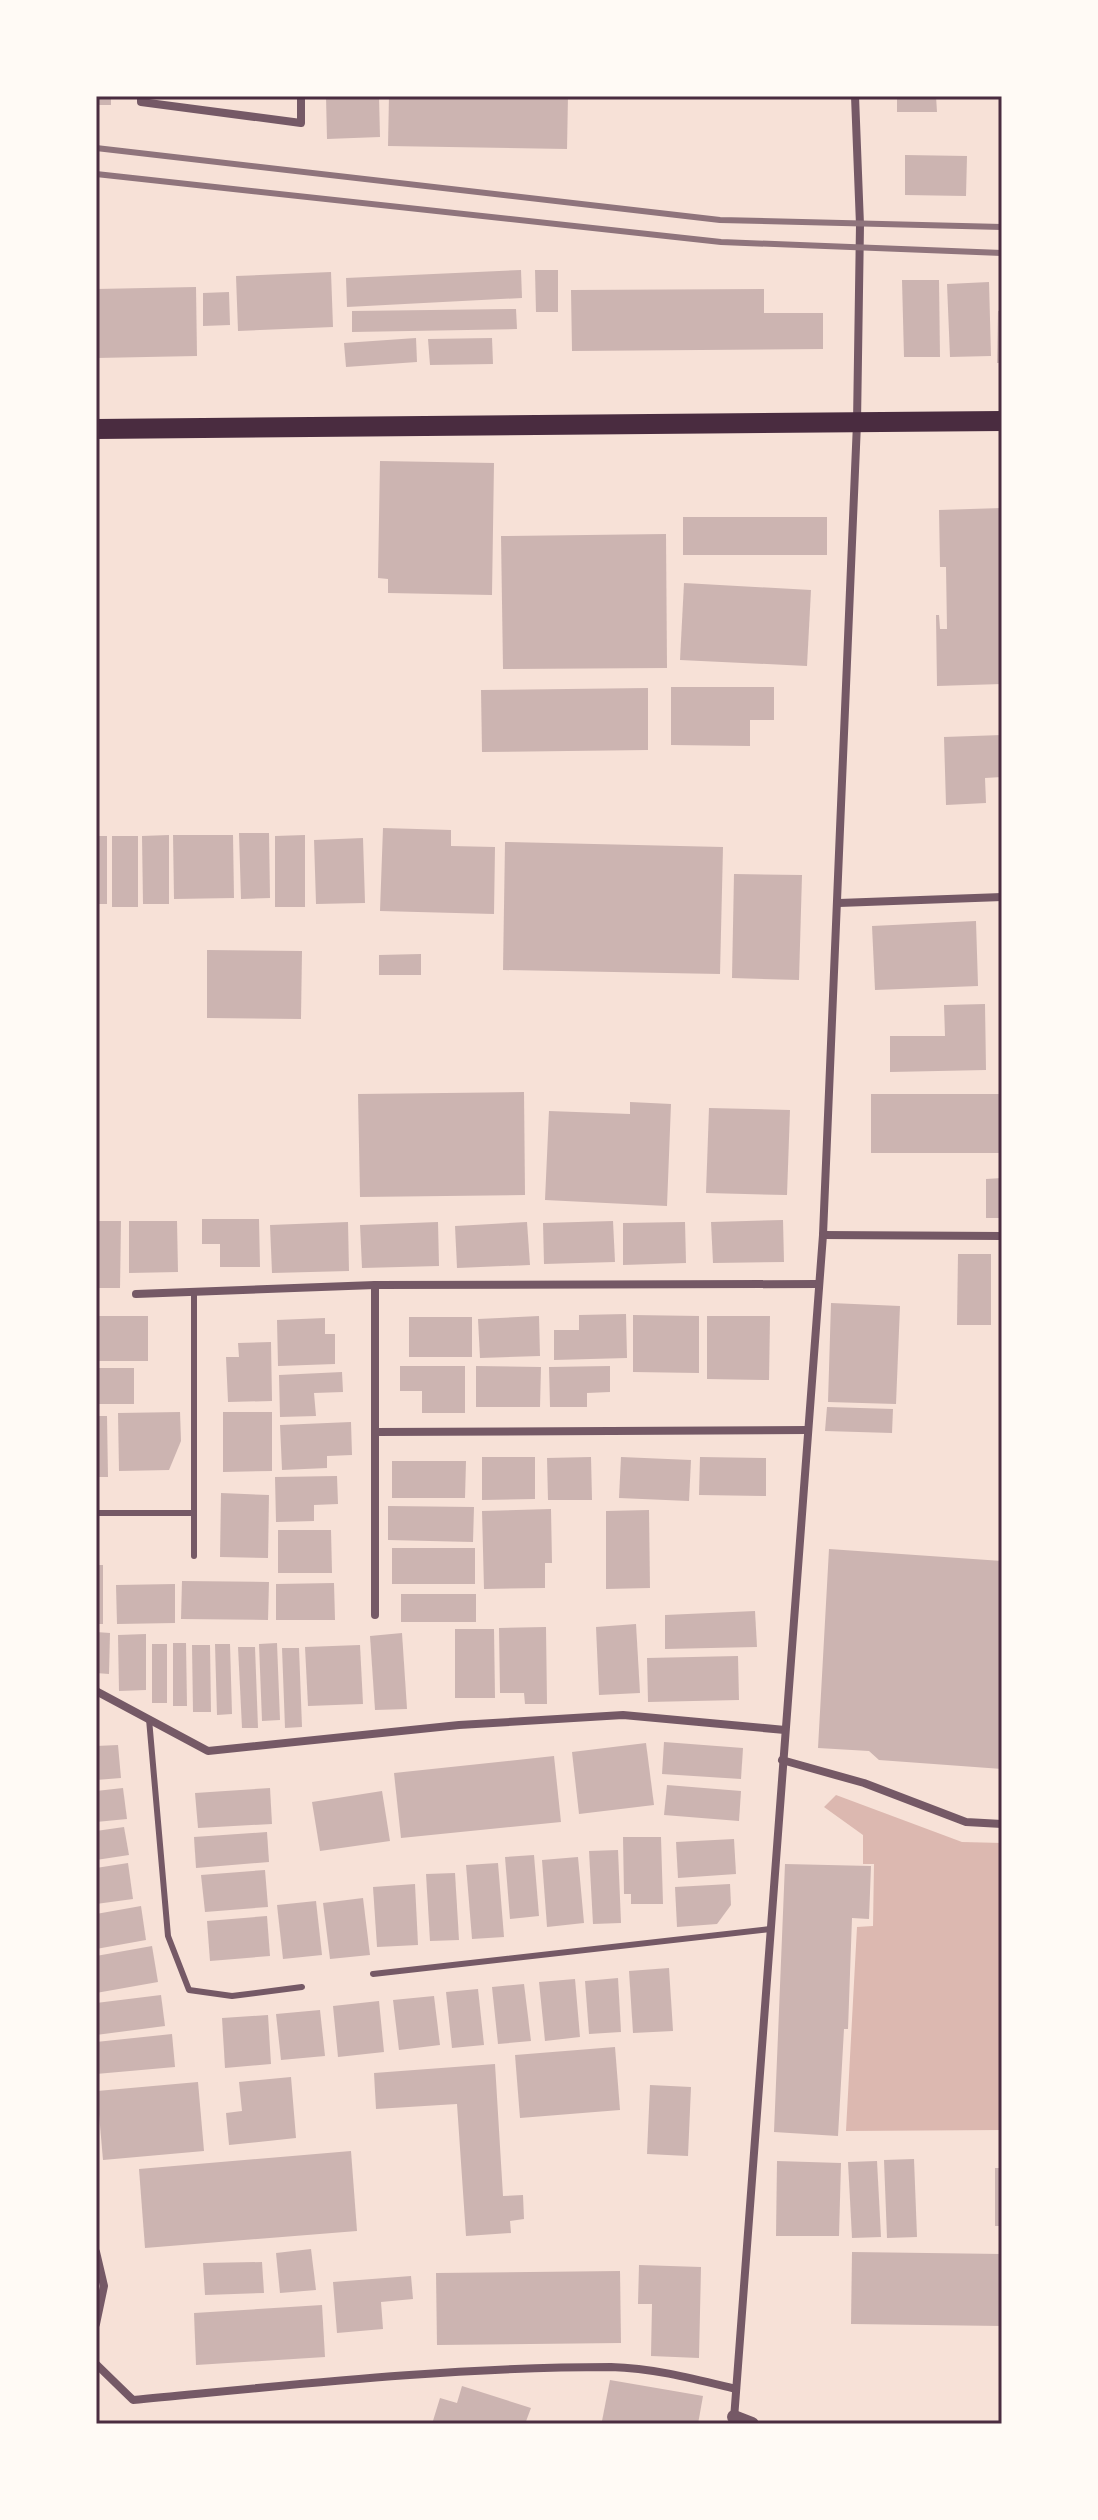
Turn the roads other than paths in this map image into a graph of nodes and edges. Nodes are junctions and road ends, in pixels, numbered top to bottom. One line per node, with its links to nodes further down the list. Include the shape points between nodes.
1 (141, 96): 2 (street, via 141,102 301,123)
2 (301, 96)
3 (855, 96): 5 (street, via 860,225)
4 (1002, 421): 5 (main road)
5 (857, 423): 6 (main road); 8 (street)
6 (96, 429)
7 (1002, 897): 8 (street)
8 (839, 903): 9 (street)
9 (823, 1235): 10 (street); 11 (street)
10 (1002, 1236)
11 (818, 1284): 12 (street); 15 (street)
12 (375, 1285): 13 (street); 16 (street)
13 (194, 1293): 14 (street); 18 (lane)
14 (136, 1294)
15 (808, 1430): 16 (street); 23 (street)
16 (375, 1432): 20 (street)
17 (96, 1513): 18 (lane)
18 (194, 1513): 19 (lane)
19 (194, 1556)
20 (375, 1615)
21 (96, 1691): 22 (street)
22 (149, 1719): 23 (street, via 208,1751 459,1725 623,1715); 28 (lane, via 168,1936 189,1990 232,1996)
23 (785, 1730): 24 (street)
24 (782, 1760): 25 (street, via 864,1783 966,1822); 26 (street)
25 (1002, 1824)
26 (770, 1929): 27 (lane); 32 (street)
27 (373, 1974)
28 (302, 1987)
29 (96, 2252): 30 (street, via 104,2286)
30 (96, 2324)
31 (96, 2364): 32 (street, via 133,2400 423,2373 612,2367 669,2373)
32 (736, 2389): 33 (street)
33 (734, 2421): 34 (street)
34 (752, 2424)

